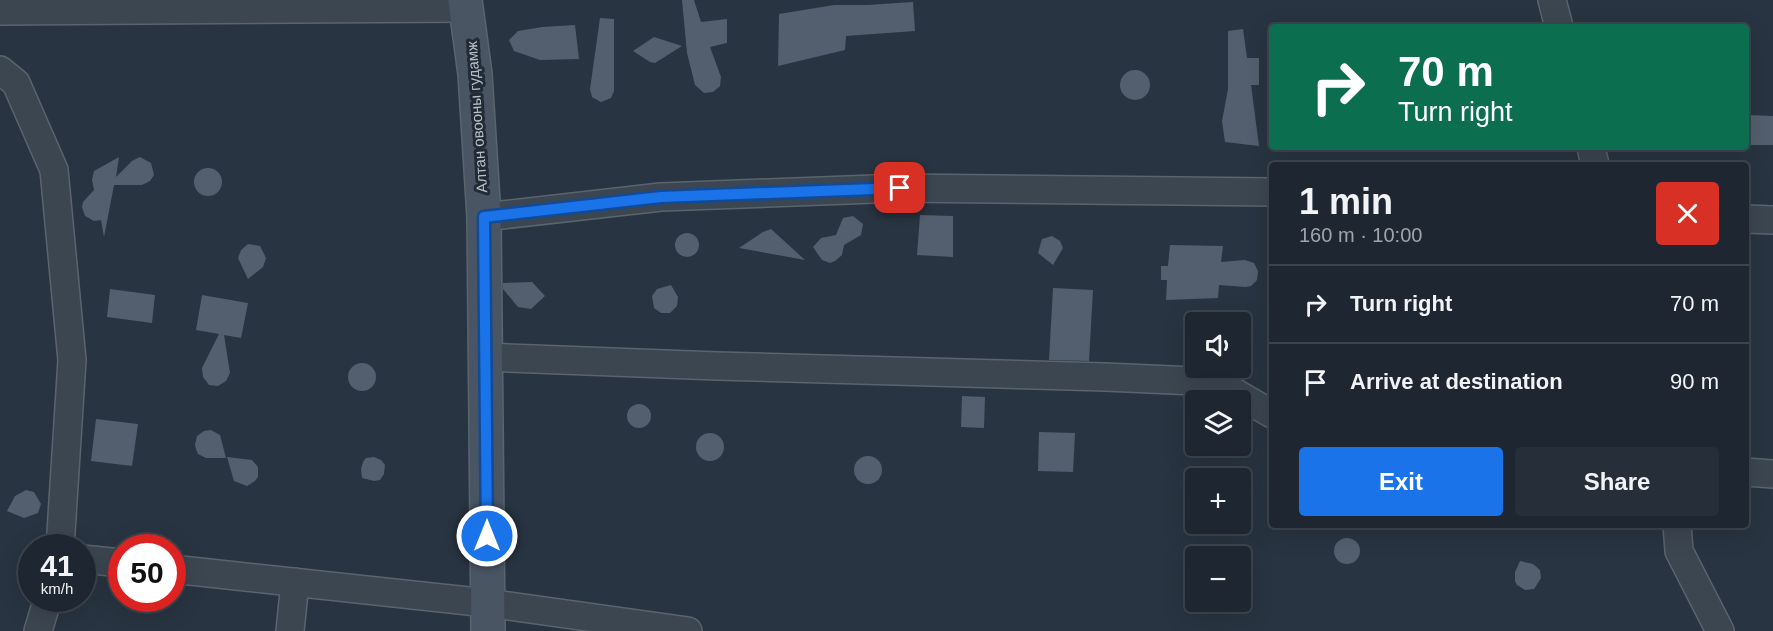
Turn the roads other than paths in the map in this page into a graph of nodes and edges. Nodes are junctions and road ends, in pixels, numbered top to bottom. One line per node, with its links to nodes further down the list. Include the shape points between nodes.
1 (1552, 0): 4 (street)
2 (466, 4): 3 (street); 7 (main road, Алтан овооны гудамж, via 475,74)
3 (0, 11)
4 (1558, 24)
5 (0, 70): 15 (street, via 16,83 54,170 72,360)
6 (1269, 192): 7 (street, via 900,188 661,197)
7 (484, 217): 10 (main road, Алтан овооны гудамж)
8 (1749, 219): 9 (street)
9 (1773, 220)
10 (485, 357): 11 (street, via 1217,382); 19 (main road, Алтан овооны гудамж)
11 (1269, 412)
12 (1749, 472): 13 (street)
13 (1773, 474)
14 (1677, 528): 23 (street, via 1678,551)
15 (61, 534)
16 (186, 570): 17 (street)
17 (295, 582): 19 (street); 21 (street)
18 (44, 612): 20 (street)
19 (488, 617): 22 (street)
20 (38, 631)
21 (290, 631)
22 (688, 631)
23 (1720, 631)

